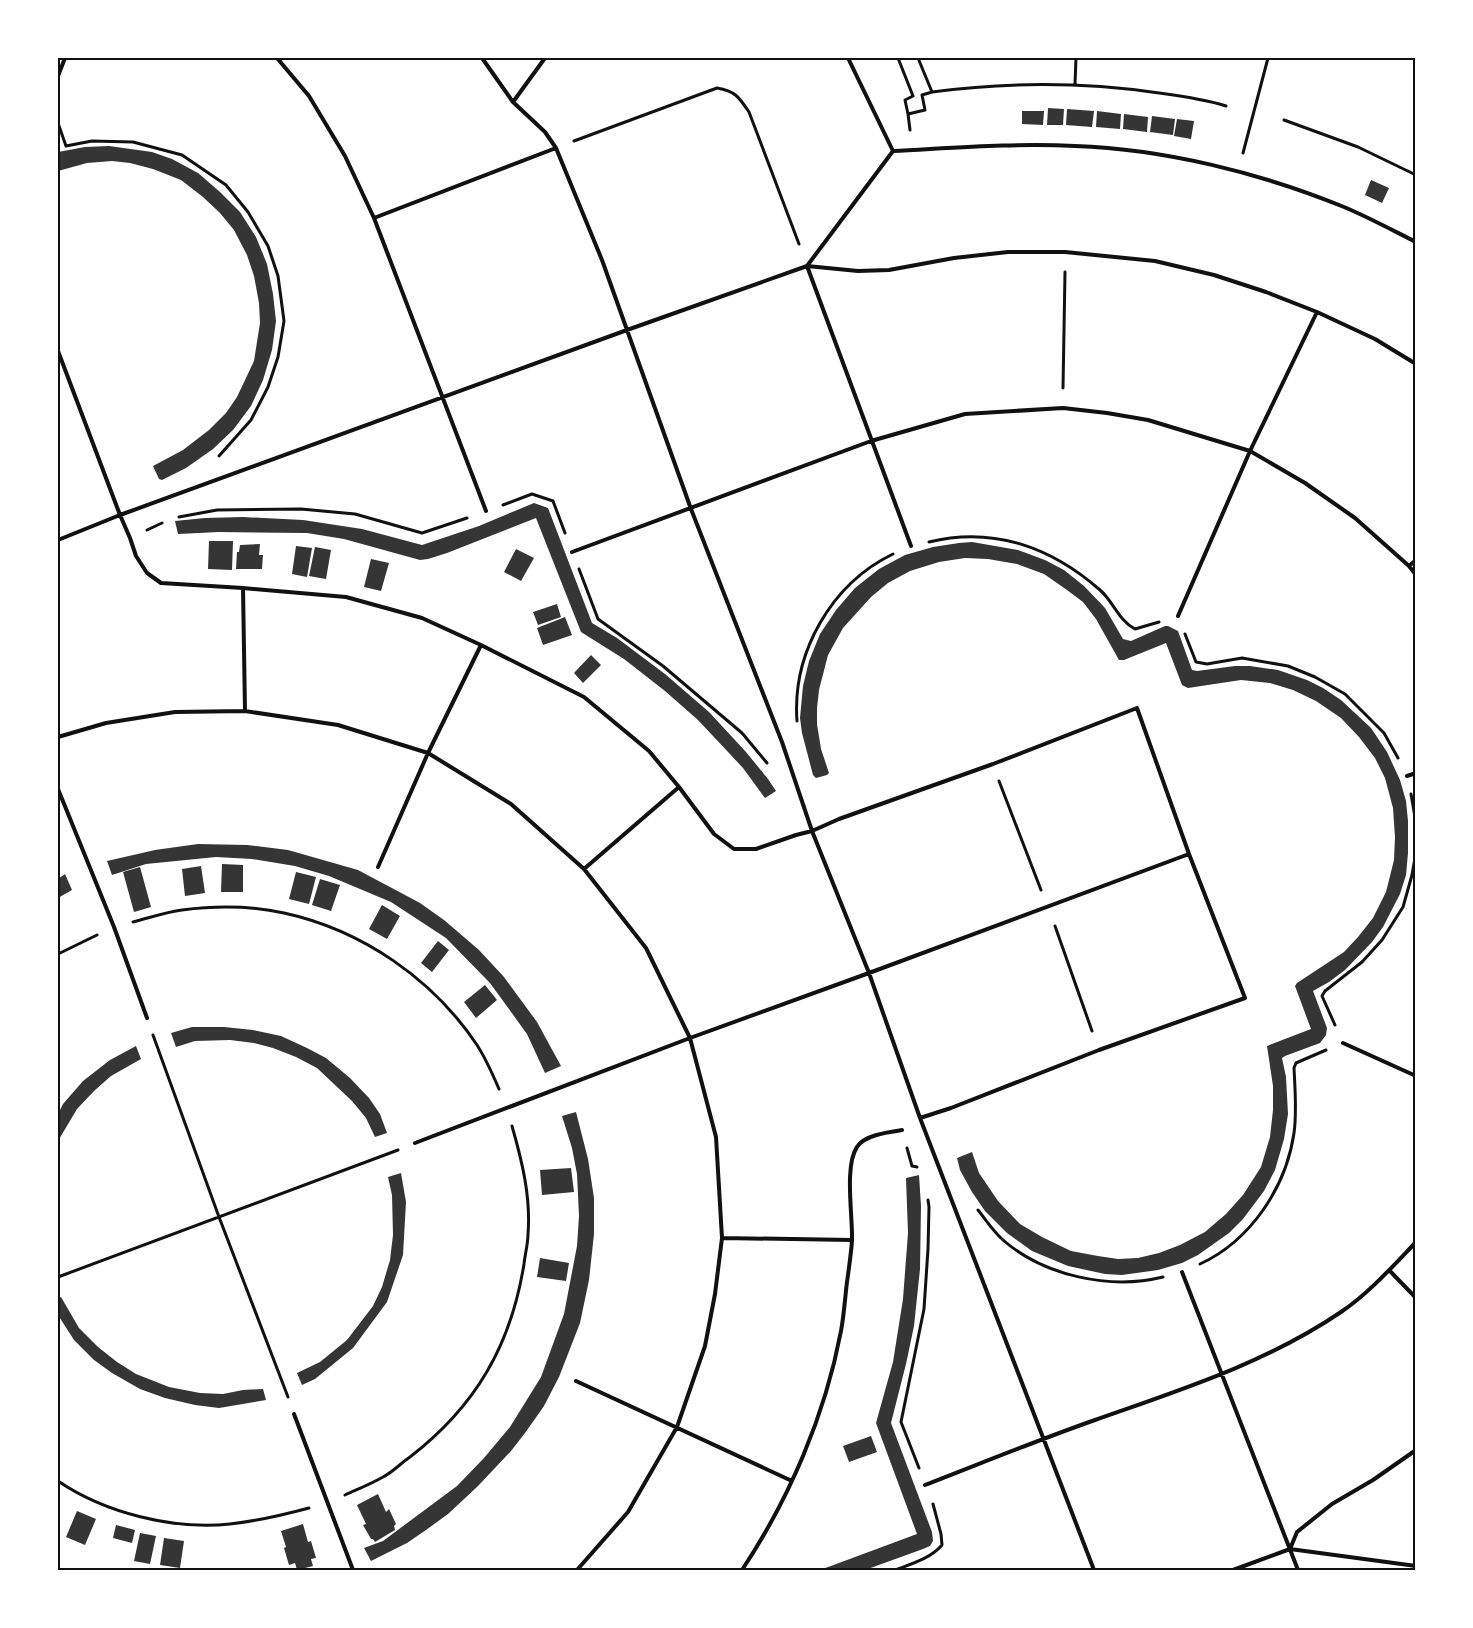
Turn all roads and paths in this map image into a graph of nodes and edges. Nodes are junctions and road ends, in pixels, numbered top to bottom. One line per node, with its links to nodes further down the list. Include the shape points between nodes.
1 (65, 58): 10 (lane)
2 (277, 58): 21 (lane, via 309,96 346,156)
3 (482, 58): 13 (lane)
4 (545, 58): 13 (lane)
5 (848, 58): 18 (lane)
6 (898, 58): 12 (path, via 913,96 905,100 909,114 925,110 922,95)
7 (918, 58): 12 (path)
8 (1076, 58): 11 (path)
9 (1268, 58): 19 (path)
10 (58, 76)
11 (1075, 84): 12 (path, via 979,86); 14 (path, via 1138,90)
12 (932, 92)
13 (513, 102): 17 (lane, via 545,132)
14 (1226, 106)
15 (1284, 120): 20 (path, via 1358,147)
16 (58, 123): 33 (path, via 66,146 92,141 133,142 182,155 226,185 248,212 268,246 278,276 284,321 278,357 268,387 251,420)
17 (556, 148): 21 (lane); 24 (path, via 717,88 729,90 739,97 748,112); 26 (lane)
18 (893, 151): 19 (lane, via 994,145 1077,146 1149,153); 24 (lane)
19 (1239, 171): 22 (lane, via 1345,207)
20 (1416, 175)
21 (374, 218): 29 (lane)
22 (1416, 242)
23 (1065, 252): 24 (lane, via 1008,252 889,270 858,271); 25 (lane, via 1163,262 1214,275); 30 (path)
24 (807, 266): 26 (lane); 31 (lane)
25 (1317, 312): 28 (lane, via 1375,339); 32 (lane)
26 (627, 330): 29 (lane); 34 (lane)
27 (58, 351): 36 (lane)
28 (1416, 364)
29 (442, 398): 35 (lane); 36 (lane)
30 (1063, 408): 31 (lane, via 965,414); 32 (lane, via 1148,420)
31 (871, 441): 34 (lane); 41 (lane)
32 (1250, 450): 44 (lane, via 1355,518); 47 (lane)
33 (214, 459)
34 (691, 509): 42 (lane); 59 (lane, via 782,742)
35 (486, 511): 37 (path, via 422,533 355,514 302,509 217,510); 42 (path, via 532,494 553,501)
36 (120, 515): 39 (lane); 40 (lane)
37 (175, 517)
38 (166, 521): 39 (path)
39 (130, 538): 46 (lane, via 147,573 161,583)
40 (58, 540)
41 (911, 546): 47 (path, via 955,537 1012,540 1061,560 1101,591 1128,625 1136,629); 50 (path, via 869,569 855,581 815,631 803,658 798,688)
42 (572, 552): 53 (path, via 598,619 663,666 742,733)
43 (1416, 560): 44 (lane)
44 (1409, 566): 45 (lane)
45 (1416, 575)
46 (243, 588): 48 (lane, via 346,597 422,618); 49 (lane)
47 (1178, 616): 55 (path, via 1196,662 1207,664 1242,658 1288,666 1345,694 1384,733)
48 (481, 645): 52 (lane); 56 (lane, via 584,697 648,752)
49 (245, 711): 51 (lane, via 175,712 106,723); 52 (lane, via 338,724)
50 (798, 727)
51 (58, 737)
52 (428, 753): 62 (lane); 63 (lane, via 511,804)
53 (768, 764)
54 (1416, 773): 55 (lane)
55 (1408, 776): 58 (path)
56 (679, 788): 59 (lane, via 714,834 734,849 756,849); 63 (lane)
57 (58, 789): 64 (lane)
58 (1416, 823)
59 (812, 830): 61 (lane, via 1137,708); 66 (lane)
60 (1416, 852): 69 (path, via 1410,883 1398,916 1362,962 1322,996)
61 (1189, 854): 66 (lane); 72 (lane, via 1245,998)
62 (378, 867)
63 (584, 869): 68 (lane, via 646,948)
64 (114, 926): 65 (path); 67 (lane); 71 (path, via 180,910 249,909 284,913 348,934 408,972 458,1020 478,1046)
65 (58, 954)
66 (869, 973): 68 (lane); 72 (lane)
67 (147, 1018): 77 (path)
68 (690, 1038): 71 (lane); 78 (lane, via 716,1137)
69 (1343, 1044): 70 (lane); 82 (path, via 1296,1063 1296,1119 1291,1149 1272,1197 1258,1218 1226,1248)
70 (1416, 1076)
71 (508, 1108): 74 (lane); 94 (path, via 524,1167 528,1233 520,1289 502,1345 470,1398 430,1442 384,1477)
72 (920, 1118): 89 (lane)
73 (902, 1130): 79 (lane, via 884,1132 857,1146 851,1161)
74 (415, 1143): 77 (path)
75 (975, 1205): 82 (path, via 1003,1240 1043,1265 1061,1272 1121,1282 1150,1280)
76 (929, 1208): 93 (path, via 924,1310 901,1422)
77 (219, 1217): 83 (path); 87 (path)
78 (722, 1238): 79 (lane); 88 (lane, via 705,1346)
79 (852, 1240): 92 (lane, via 841,1331 824,1400)
80 (1416, 1242): 81 (lane)
81 (1390, 1271): 84 (lane); 85 (lane, via 1335,1316 1287,1345)
82 (1182, 1272): 85 (lane)
83 (58, 1277)
84 (1416, 1298)
85 (1222, 1375): 89 (lane); 95 (lane)
86 (576, 1381): 88 (lane)
87 (294, 1414): 94 (lane)
88 (677, 1427): 92 (lane); 98 (lane, via 628,1512)
89 (1042, 1438): 93 (lane); 101 (lane)
90 (1416, 1450): 95 (lane, via 1332,1504 1297,1532)
91 (58, 1481): 94 (path, via 90,1500 125,1512 193,1524 263,1520)
92 (792, 1482): 99 (lane)
93 (925, 1485): 100 (path, via 942,1534 942,1545 936,1552)
94 (327, 1504): 97 (lane)
95 (1290, 1549): 96 (lane); 102 (lane); 103 (lane)
96 (1416, 1566)
97 (353, 1570)
98 (576, 1570)
99 (742, 1570)
100 (895, 1570)
101 (1094, 1570)
102 (1233, 1570)
103 (1298, 1570)

